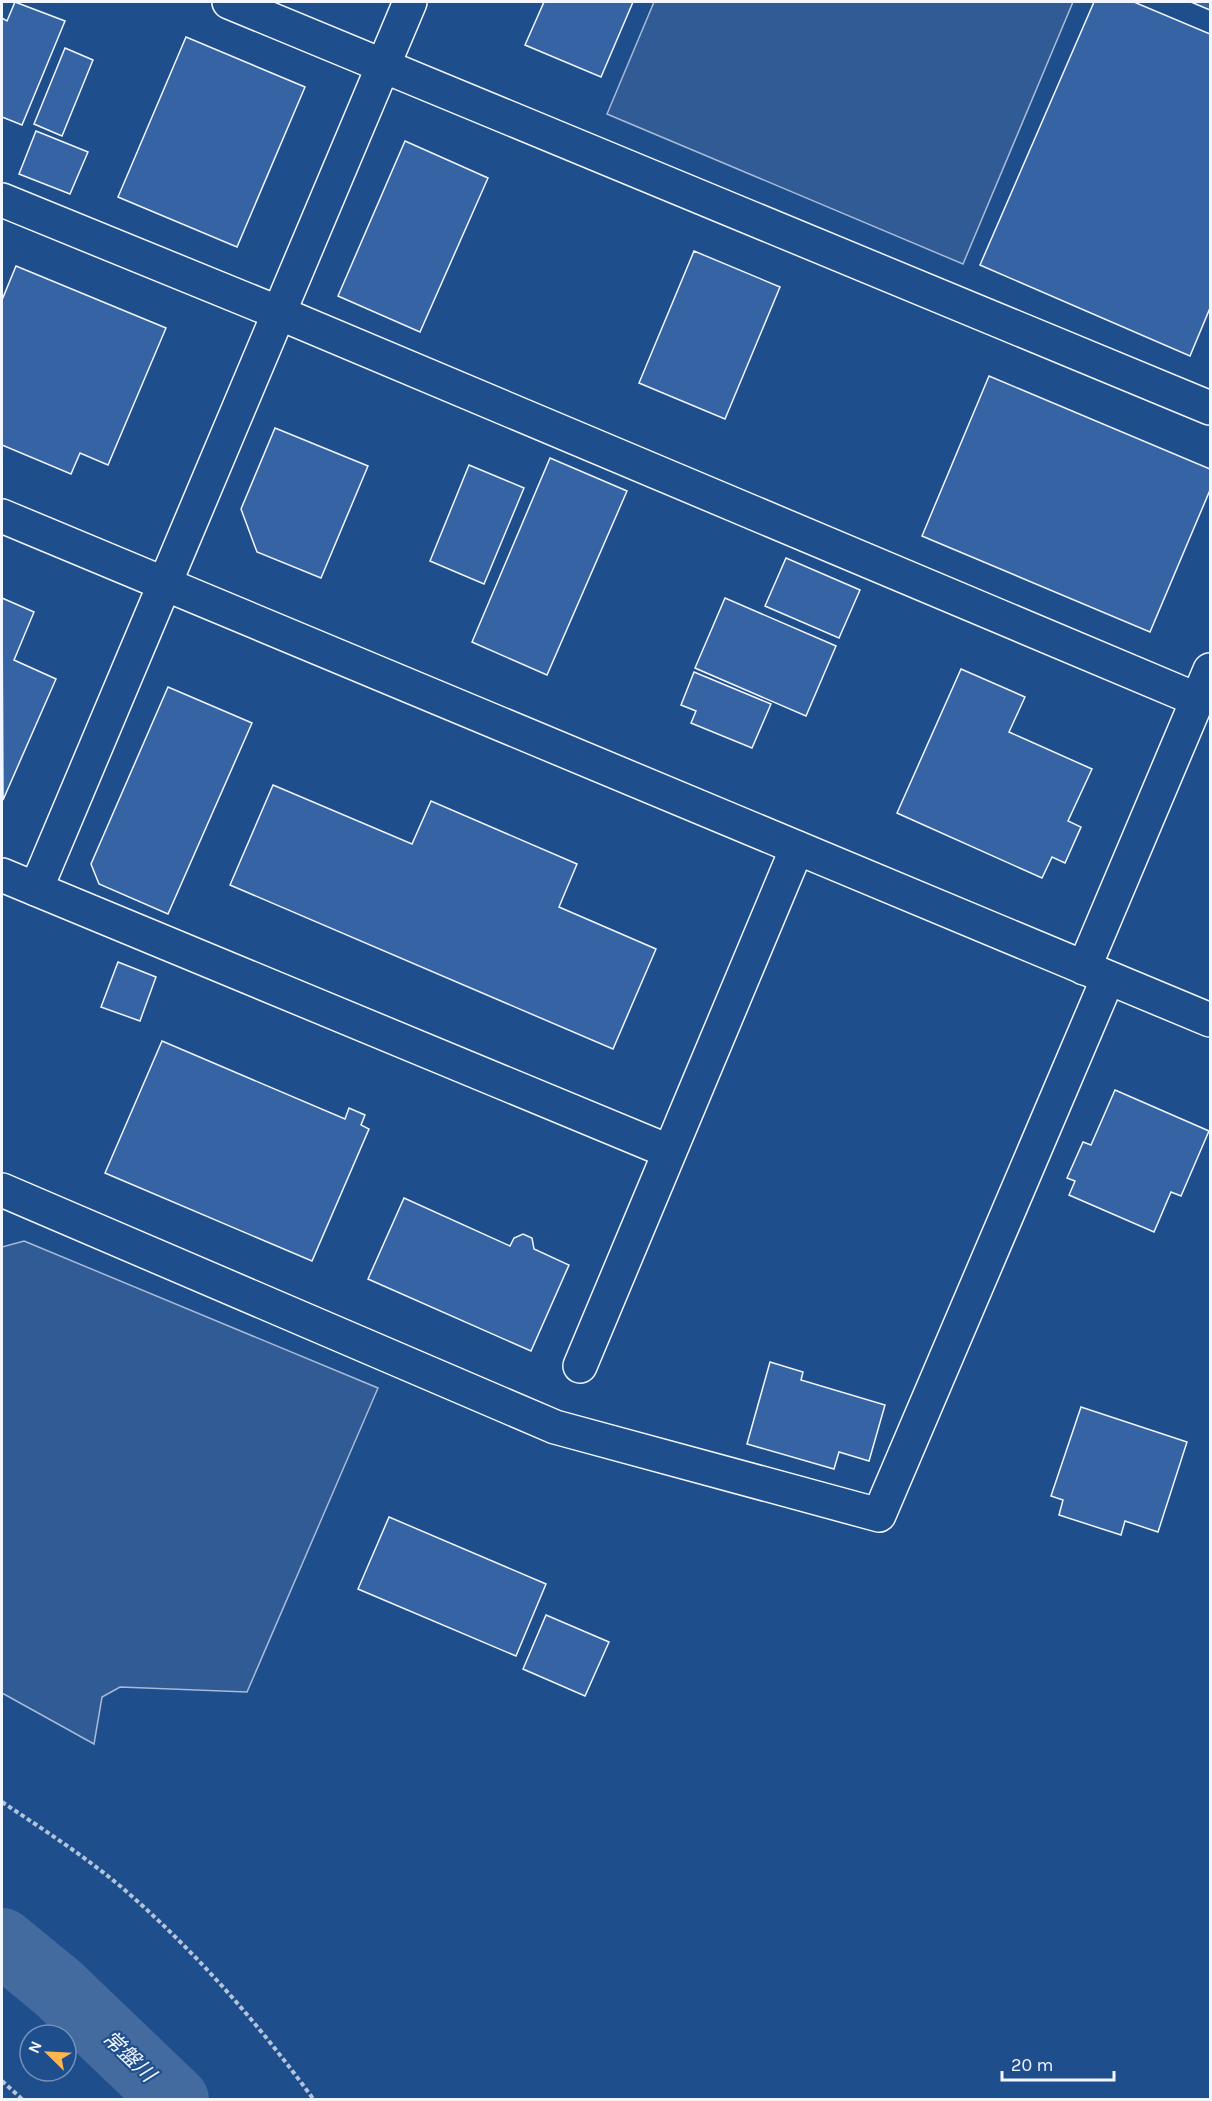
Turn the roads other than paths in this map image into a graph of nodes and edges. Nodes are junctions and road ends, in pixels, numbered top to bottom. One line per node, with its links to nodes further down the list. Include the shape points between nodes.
1 (229, 2): 3 (street)
2 (410, 2): 3 (street)
3 (384, 64): 5 (street); 6 (street)
4 (2, 200): 5 (street)
5 (279, 313): 8 (street); 10 (street)
6 (1210, 408)
7 (2, 516): 8 (street)
8 (165, 584): 11 (street); 13 (street)
9 (1210, 670): 10 (street)
10 (1198, 700): 14 (street)
11 (797, 848): 14 (street); 16 (street)
12 (2, 874): 13 (street)
13 (36, 889): 16 (street)
14 (1096, 973): 15 (street); 17 (street, via 879,1515 555,1427)
15 (1210, 1020)
16 (669, 1151): 18 (street)
17 (2, 1190)
18 (580, 1366)

